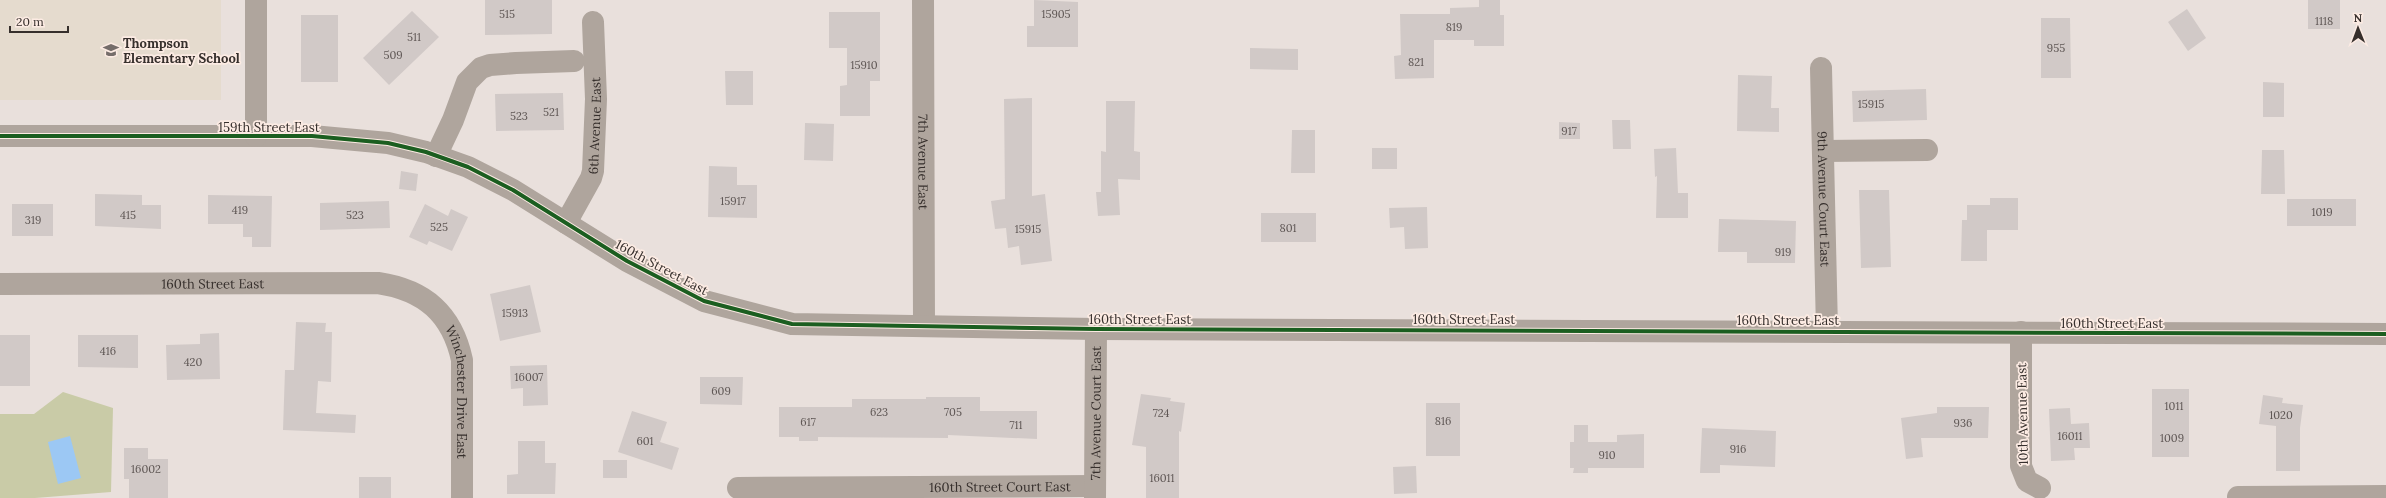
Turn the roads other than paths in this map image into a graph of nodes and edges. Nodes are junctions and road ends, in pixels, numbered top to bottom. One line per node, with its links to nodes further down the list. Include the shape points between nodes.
1 (256, 0): 7 (street)
2 (924, 0): 14 (street, 7th Avenue East)
3 (593, 22): 11 (street, 6th Avenue East, via 596,100 593,171)
4 (574, 62): 10 (street, via 516,63 480,68 467,82 454,120)
5 (1821, 68): 9 (street, 9th Avenue Court East)
6 (0, 136): 7 (street, 159th Street East)
7 (256, 136): 10 (street, 159th Street East, via 361,139 388,143)
8 (1927, 150): 9 (street)
9 (1823, 151): 16 (street, 9th Avenue Court East)
10 (436, 156): 11 (street, 159th Street East, via 468,167 513,190)
11 (566, 223): 14 (street, 160th Street East, via 666,283 712,304 792,324)
12 (0, 284): 13 (street, 160th Street East, via 378,283 404,289)
13 (424, 298): 24 (street, Winchester Drive East, via 446,319 459,345 462,360)
14 (924, 324): 15 (street, 160th Street East)
15 (1096, 329): 16 (street, 160th Street East); 21 (street, 7th Avenue Court East)
16 (1827, 330): 17 (street, 160th Street East)
17 (2021, 332): 18 (street, 160th Street East); 20 (street, 10th Avenue East, via 2021,466 2027,481)
18 (2386, 334)
19 (738, 488): 21 (street, 160th Street Court East)
20 (2040, 488)
21 (1095, 492)
22 (2386, 496): 23 (street)
23 (2238, 497)
24 (462, 498)

